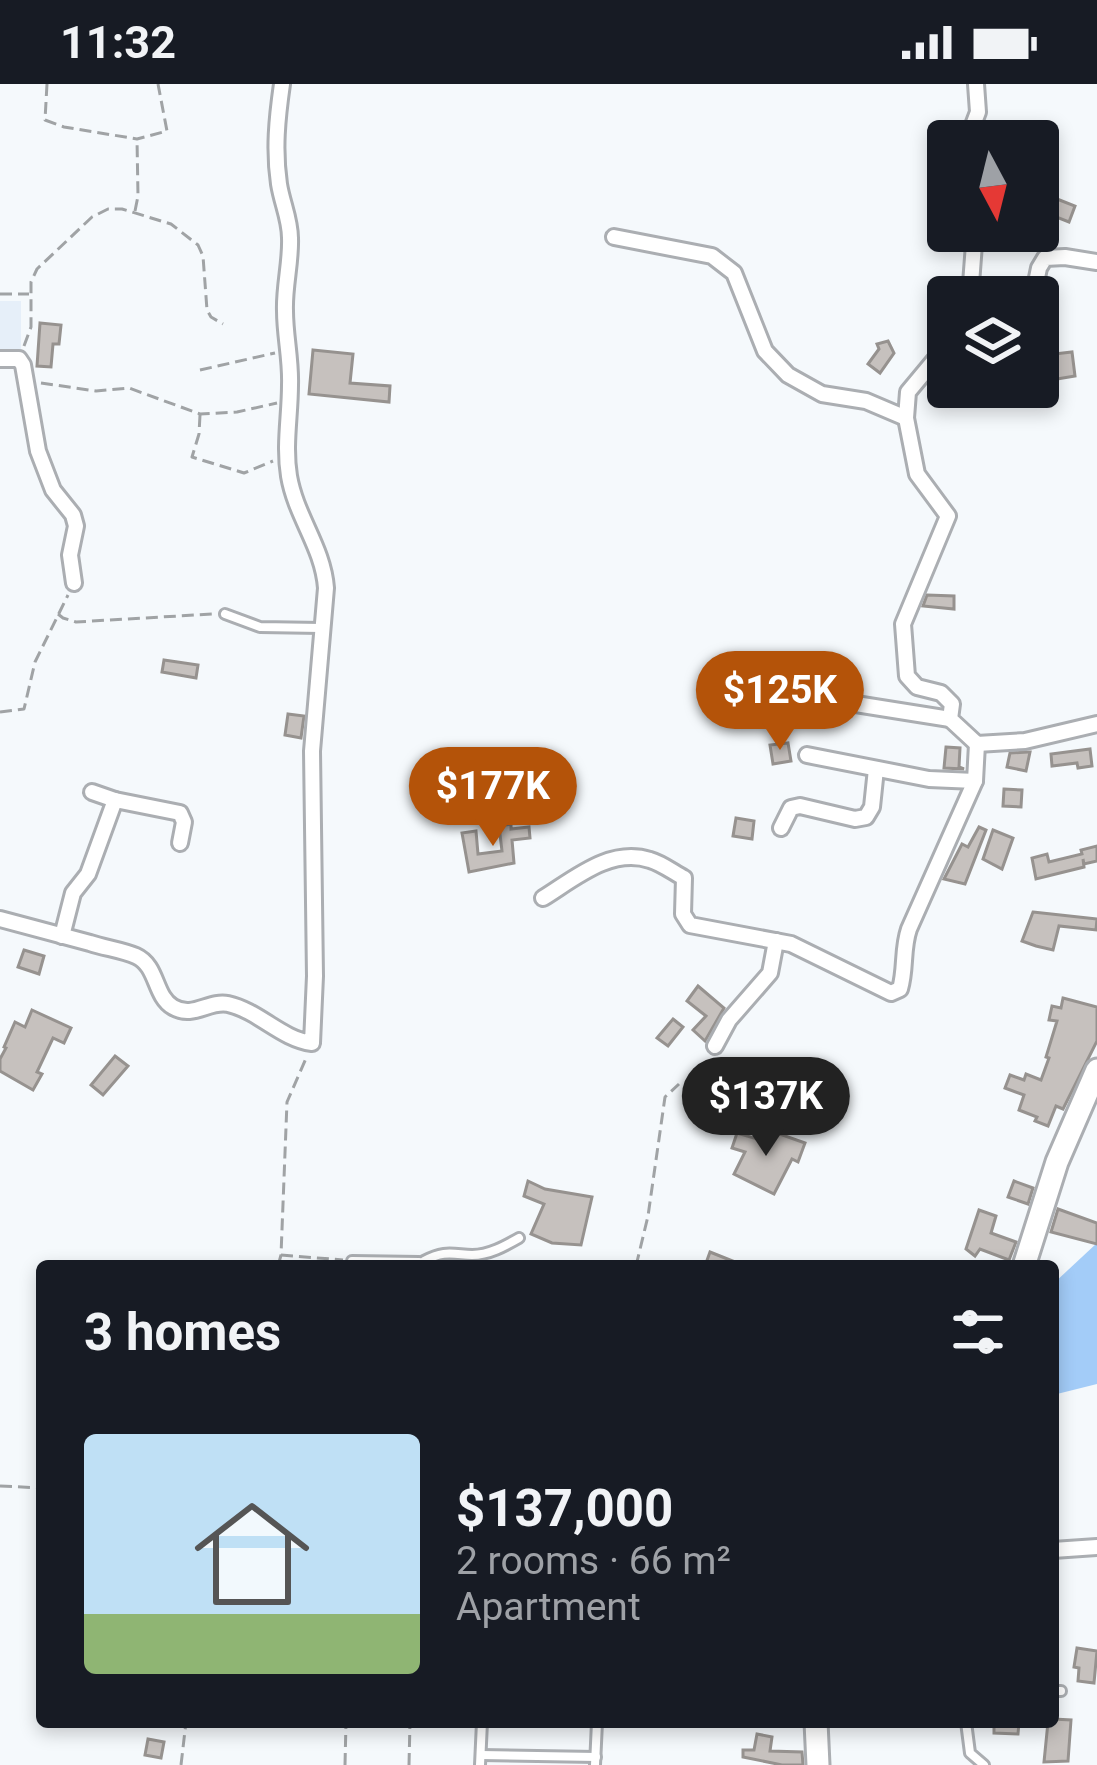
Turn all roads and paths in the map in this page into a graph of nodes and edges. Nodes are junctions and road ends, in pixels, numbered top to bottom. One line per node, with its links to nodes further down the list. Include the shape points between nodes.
1 (47, 84): 6 (path, via 45,120)
2 (158, 84): 6 (path, via 166,131)
3 (282, 84): 14 (street, via 274,143 291,241)
4 (976, 84): 5 (street)
5 (975, 120)
6 (137, 139): 7 (path)
7 (134, 213): 12 (path, via 108,209 92,217 38,269); 13 (path, via 171,224 198,245 207,310)
8 (614, 237): 22 (street, via 712,256 734,273 766,351 788,375 821,394 866,400)
9 (1097, 262): 10 (street, via 1045,258)
10 (1037, 276)
11 (0, 294): 12 (path)
12 (31, 294): 16 (path)
13 (223, 324)
14 (288, 350): 18 (path); 20 (street)
15 (0, 359): 16 (street)
16 (19, 359): 19 (street)
17 (927, 369): 22 (street, via 908,392)
18 (200, 370)
19 (27, 382): 21 (path, via 129,388); 24 (street, via 38,451 76,526)
20 (290, 399): 21 (path); 23 (street)
21 (200, 414): 23 (path, via 192,457 244,472)
22 (906, 418): 30 (street, via 917,474 949,516 903,624 907,676 941,693 952,704)
23 (288, 460): 27 (street, via 296,506 325,567)
24 (74, 583): 25 (path)
25 (58, 614): 26 (path, via 76,622); 28 (path, via 24,709)
26 (225, 614): 27 (lane, via 260,627)
27 (322, 628): 44 (street, via 312,752)
28 (0, 712)
29 (783, 715): 30 (street, via 792,706 837,701)
30 (950, 718): 32 (street)
31 (1097, 724): 32 (street)
32 (976, 744): 35 (street)
33 (807, 755): 34 (street)
34 (876, 769): 35 (street); 38 (street, via 866,817 800,806)
35 (975, 781): 43 (street, via 909,928 900,989 891,993)
36 (92, 792): 37 (street)
37 (115, 800): 39 (street, via 180,814); 42 (street)
38 (781, 828)
39 (180, 843)
40 (543, 898): 43 (street, via 596,865 648,859 685,878 690,925)
41 (0, 919): 42 (street)
42 (62, 936): 44 (street, via 139,957 180,1010 228,1004)
43 (776, 941): 45 (street, via 770,974)
44 (312, 1043): 49 (path, via 287,1102)
45 (716, 1046)
46 (1097, 1070): 54 (main road)
47 (679, 1084): 53 (path, via 665,1097)
48 (519, 1238): 52 (lane, via 476,1256)
49 (281, 1255): 50 (path); 51 (path)
50 (280, 1260)
51 (340, 1260)
52 (425, 1260)
53 (637, 1260)
54 (1026, 1260)
55 (0, 1486): 56 (path)
56 (36, 1488)
57 (1097, 1547): 58 (street)
58 (1059, 1550)
59 (185, 1728): 68 (path)
60 (346, 1728): 69 (path)
61 (410, 1728): 70 (path)
62 (482, 1728): 66 (lane)
63 (597, 1728): 67 (lane)
64 (816, 1728): 71 (main road)
65 (967, 1728): 72 (lane, via 970,1753)
66 (480, 1760): 67 (lane)
67 (596, 1761)
68 (181, 1765)
69 (345, 1765)
70 (409, 1765)
71 (818, 1765)
72 (984, 1765)

